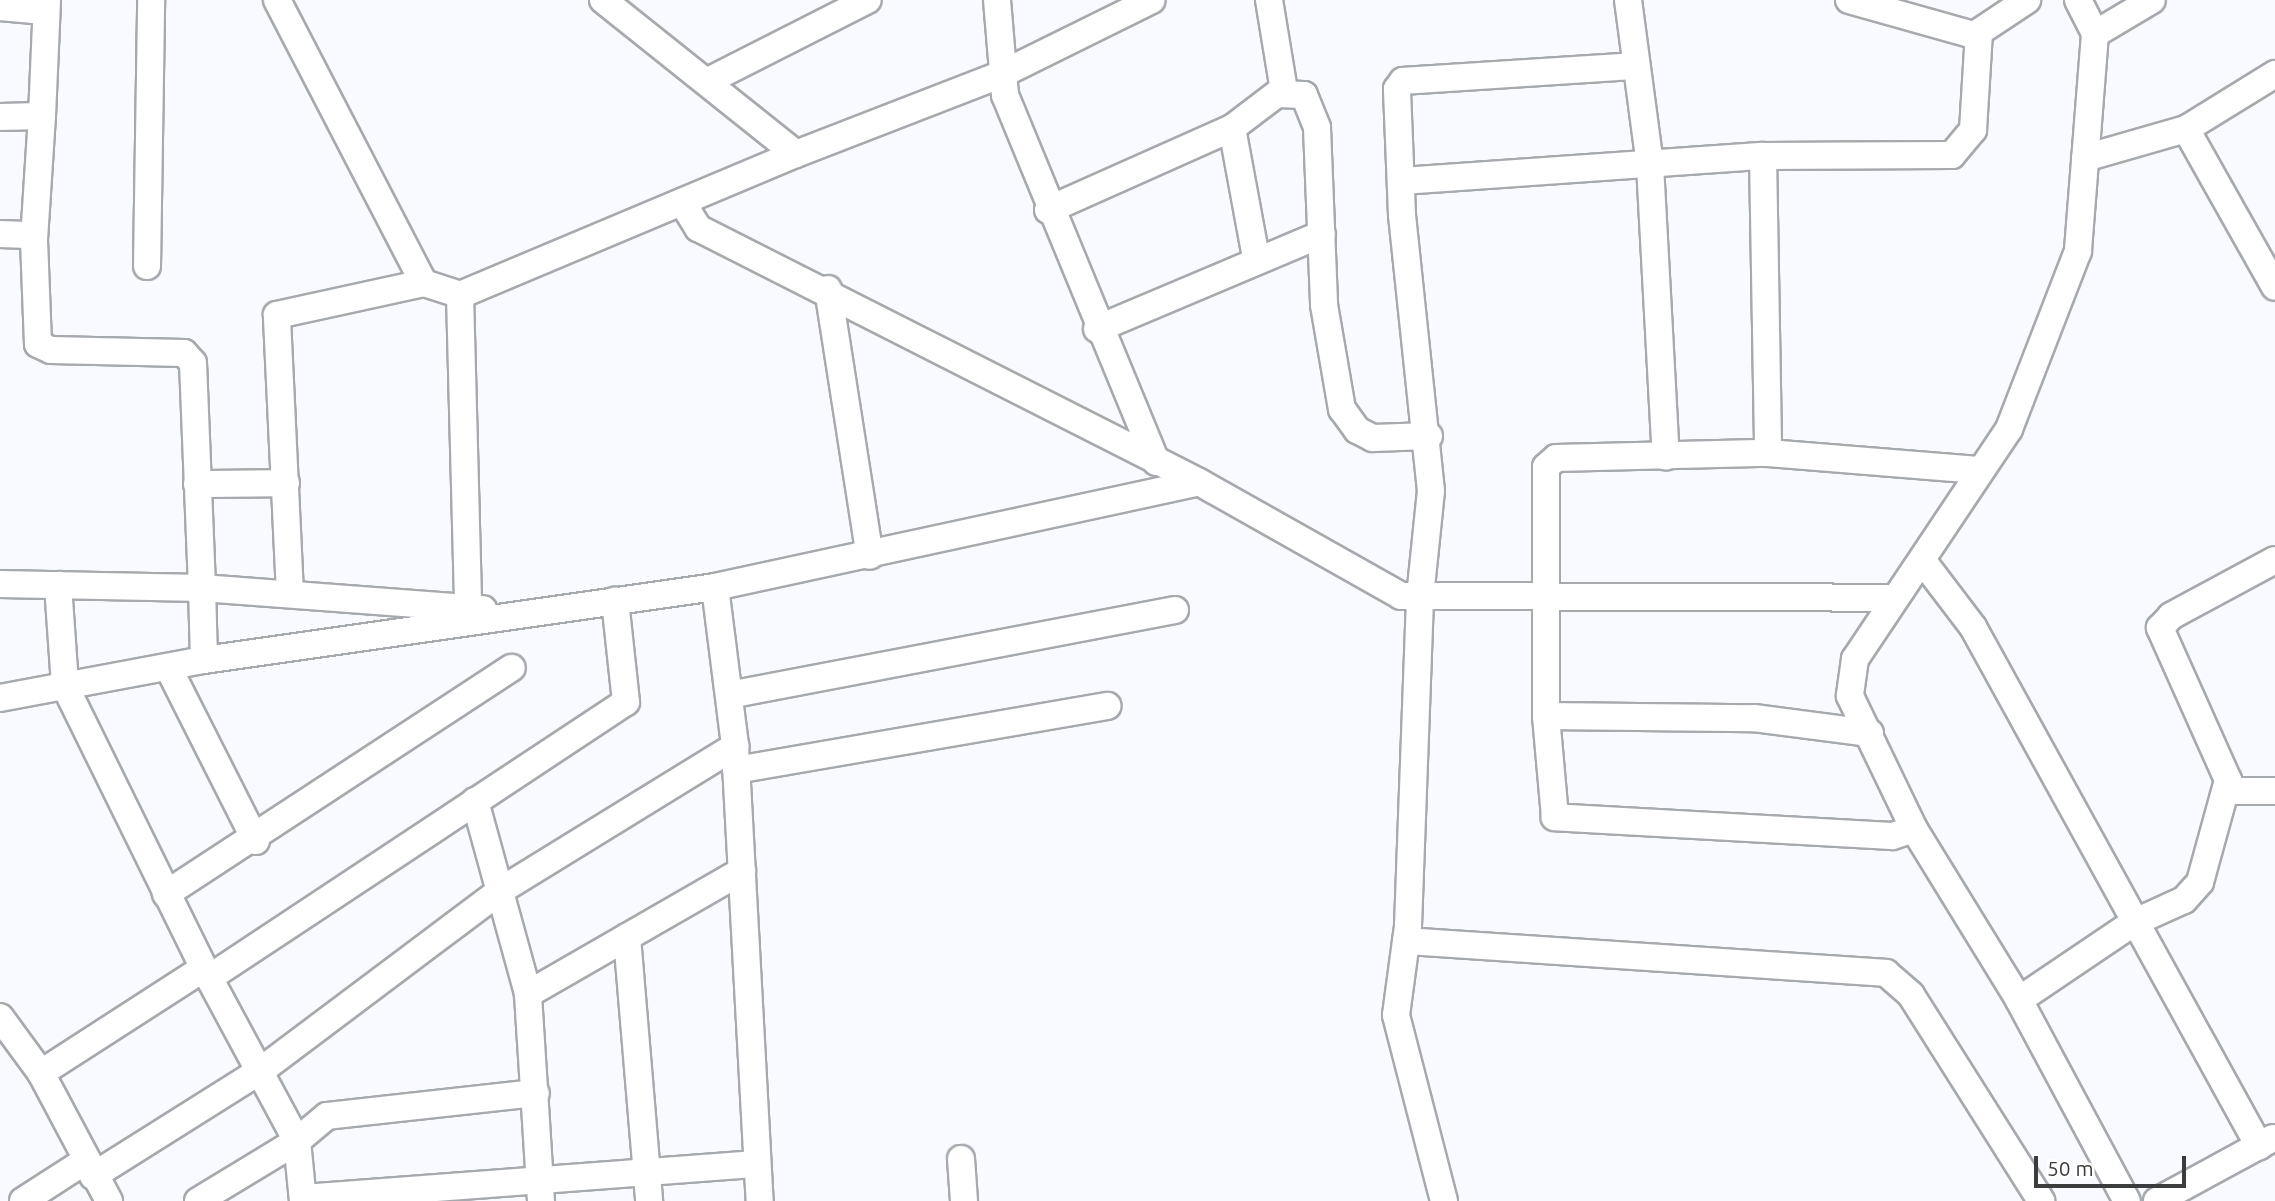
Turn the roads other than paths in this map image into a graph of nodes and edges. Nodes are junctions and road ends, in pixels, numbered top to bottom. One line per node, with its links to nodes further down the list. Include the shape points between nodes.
1 (151, 0): 37 (street)
2 (277, 0): 38 (street)
3 (603, 0): 20 (street)
4 (868, 0): 20 (street)
5 (997, 0): 19 (street)
6 (1152, 0): 19 (street)
7 (1269, 0): 21 (street)
8 (1628, 0): 17 (street)
9 (1849, 0): 16 (street)
10 (2027, 0): 16 (street)
11 (2078, 0): 15 (street)
12 (2152, 0): 15 (street)
13 (45, 6): 14 (street); 22 (street)
14 (0, 7)
15 (2095, 34): 28 (street)
16 (1977, 36): 27 (street, via 1973,130 1961,152)
17 (1636, 66): 29 (street); 30 (street, via 1403,80 1397,94)
18 (2275, 74): 25 (street)
19 (1000, 75): 26 (street); 32 (street)
20 (708, 81): 26 (street)
21 (1284, 91): 24 (street); 34 (street, via 1304,95 1317,128)
22 (42, 116): 23 (street); 35 (street)
23 (0, 117)
24 (1231, 128): 32 (street); 36 (street)
25 (2186, 129): 28 (street); 39 (street)
26 (796, 154): 31 (street)
27 (1763, 156): 29 (street); 44 (street)
28 (2085, 158): 47 (street, via 2078,251 2009,429)
29 (1650, 165): 30 (street); 45 (street)
30 (1402, 181): 43 (street)
31 (682, 202): 40 (street, via 698,228); 41 (street)
32 (1048, 210): 42 (street)
33 (0, 234): 35 (street)
34 (1322, 234): 36 (street); 43 (street, via 1324,305 1345,419 1373,438)
35 (34, 235): 50 (street, via 38,344 51,351 190,356)
36 (1256, 258): 42 (street)
37 (147, 266)
38 (424, 283): 41 (street); 49 (street, via 277,315)
39 (2275, 287)
40 (828, 289): 46 (street); 51 (street)
41 (460, 295): 63 (street)
42 (1097, 329): 46 (street)
43 (1429, 436): 60 (street, via 1431,491)
44 (1768, 453): 45 (street); 47 (street)
45 (1666, 457): 58 (street, via 1550,460)
46 (1156, 462): 48 (street)
47 (1978, 470): 52 (street)
48 (1199, 482): 51 (street); 60 (street, via 1401,596)
49 (286, 483): 50 (street); 59 (street)
50 (197, 484): 57 (street)
51 (870, 556): 56 (street)
52 (1922, 560): 61 (street); 84 (street, via 1973,627)
53 (2274, 561): 76 (street, via 2171,616 2160,628 2227,771)
54 (0, 584): 55 (street)
55 (58, 585): 57 (street); 69 (street)
56 (715, 587): 62 (street); 70 (street)
57 (202, 588): 59 (street); 66 (street)
58 (1547, 593): 60 (street); 61 (street); 73 (street)
59 (290, 594): 63 (street)
60 (1420, 597): 86 (street)
61 (1894, 598): 74 (street, via 1855,659 1850,679 1850,696)
62 (615, 601): 65 (street); 78 (street, via 626,702)
63 (468, 608): 65 (street)
64 (1175, 610): 70 (street)
65 (534, 613): 66 (street)
66 (204, 660): 67 (street)
67 (168, 667): 69 (street); 80 (street)
68 (512, 668): 80 (street)
69 (65, 686): 71 (street); 83 (street)
70 (729, 695): 75 (street)
71 (0, 698)
72 (1108, 706): 75 (street)
73 (1546, 716): 74 (street, via 1754,718); 79 (street, via 1551,809 1559,820 1892,836)
74 (1870, 733): 79 (street)
75 (736, 758): 81 (street); 82 (street)
76 (2228, 791): 77 (street); 84 (street, via 2194,892)
77 (2275, 791)
78 (475, 801): 82 (street); 87 (street)
79 (1914, 829): 89 (street)
80 (256, 841): 83 (street)
81 (742, 871): 85 (street); 97 (street)
82 (503, 889): 88 (street); 91 (street)
83 (166, 894): 87 (street)
84 (2133, 923): 89 (street); 95 (street)
85 (628, 937): 88 (street); 99 (street)
86 (1406, 941): 110 (street, via 1396,1015); 111 (street, via 1886,973 1911,995)
87 (207, 973): 91 (street); 92 (street)
88 (528, 994): 93 (street)
89 (2019, 1000): 112 (street)
90 (0, 1017): 92 (street)
91 (263, 1069): 94 (street); 98 (street)
92 (41, 1073): 98 (street)
93 (536, 1093): 94 (street, via 327,1116); 100 (street)
94 (297, 1142): 103 (street); 106 (street)
95 (2267, 1142): 113 (street)
96 (961, 1159): 109 (street)
97 (757, 1164): 99 (street); 108 (street)
98 (89, 1168): 104 (street); 105 (street)
99 (647, 1168): 100 (street); 107 (street)
100 (540, 1189): 101 (street)
101 (455, 1192): 102 (street)
102 (378, 1196): 103 (street)
103 (303, 1200)
104 (23, 1201)
105 (109, 1201)
106 (198, 1201)
107 (649, 1201)
108 (760, 1201)
109 (964, 1201)
110 (1444, 1201)
111 (2041, 1201)
112 (2127, 1201)
113 (2157, 1201)

